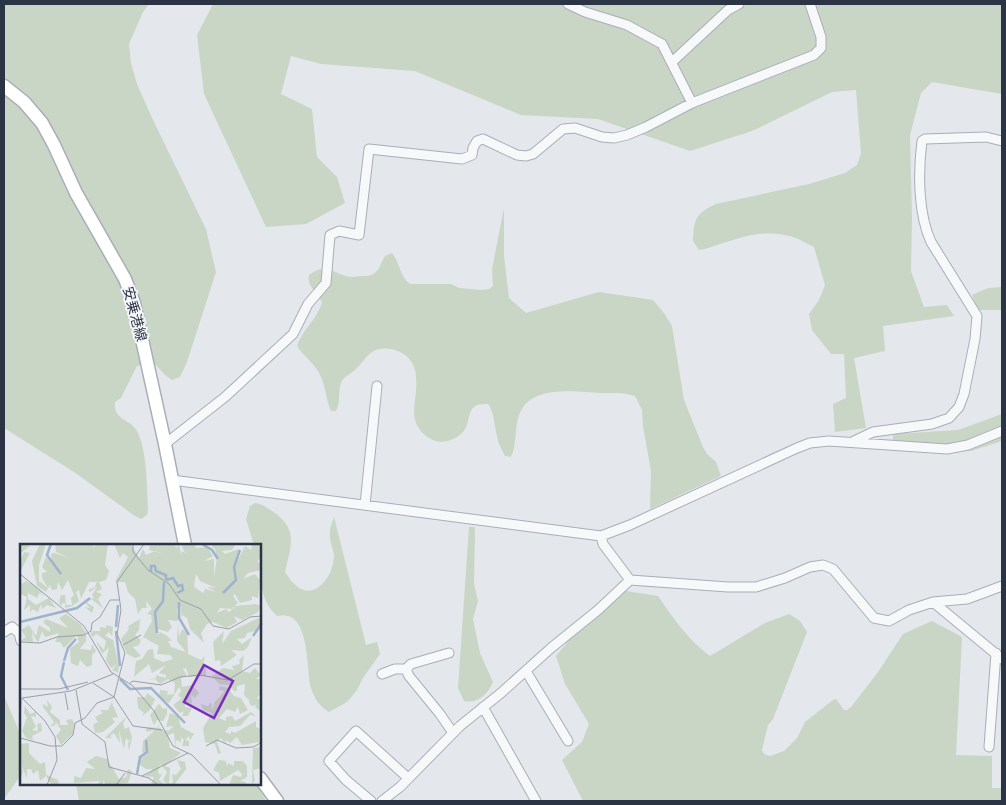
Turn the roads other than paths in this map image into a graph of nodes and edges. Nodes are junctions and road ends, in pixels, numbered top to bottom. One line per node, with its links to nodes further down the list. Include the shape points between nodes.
1 (568, 4): 4 (street, via 650,36 662,44)
2 (739, 4): 4 (street, via 728,10)
3 (810, 4): 6 (street, via 821,37 821,48 814,55)
4 (672, 62): 6 (street)
5 (4, 86): 11 (main road, 安乗港線, via 42,123 76,193 125,279 134,303)
6 (692, 103): 11 (street, via 646,127 614,138 563,128 533,154 526,156 483,139 477,141 472,155 462,159 369,149 359,235 339,232 330,235 326,283 308,304 293,334 225,396)
7 (1002, 141): 10 (street, via 986,137 925,139 919,158 926,232 977,316 975,339 959,407 949,418 932,424 873,432)
8 (377, 386): 13 (street)
9 (1002, 431): 10 (street, via 968,445 947,448)
10 (851, 442): 14 (street, via 810,443)
11 (165, 444): 12 (main road, 安乗港線)
12 (172, 480): 13 (street); 15 (main road, 安乗港線)
13 (365, 505): 14 (street)
14 (601, 536): 16 (street, via 603,544)
15 (185, 544)
16 (630, 580): 18 (street, via 756,587 823,565 833,569 874,618 888,621); 24 (street)
17 (1002, 586): 18 (street, via 967,599)
18 (933, 602): 22 (street)
19 (4, 632): 20 (street, via 12,627)
20 (20, 636)
21 (449, 653): 23 (street, via 411,664)
22 (999, 656): 29 (street)
23 (406, 669): 25 (street); 27 (street, via 408,676)
24 (526, 671): 26 (street); 28 (street)
25 (382, 674)
26 (484, 707): 27 (street); 35 (street)
27 (453, 733): 30 (street)
28 (568, 741)
29 (989, 747)
30 (408, 778): 33 (street, via 356,731 330,760 346,780); 34 (street)
31 (261, 779): 32 (main road)
32 (277, 801)
33 (371, 801)
34 (382, 801)
35 (536, 801)

